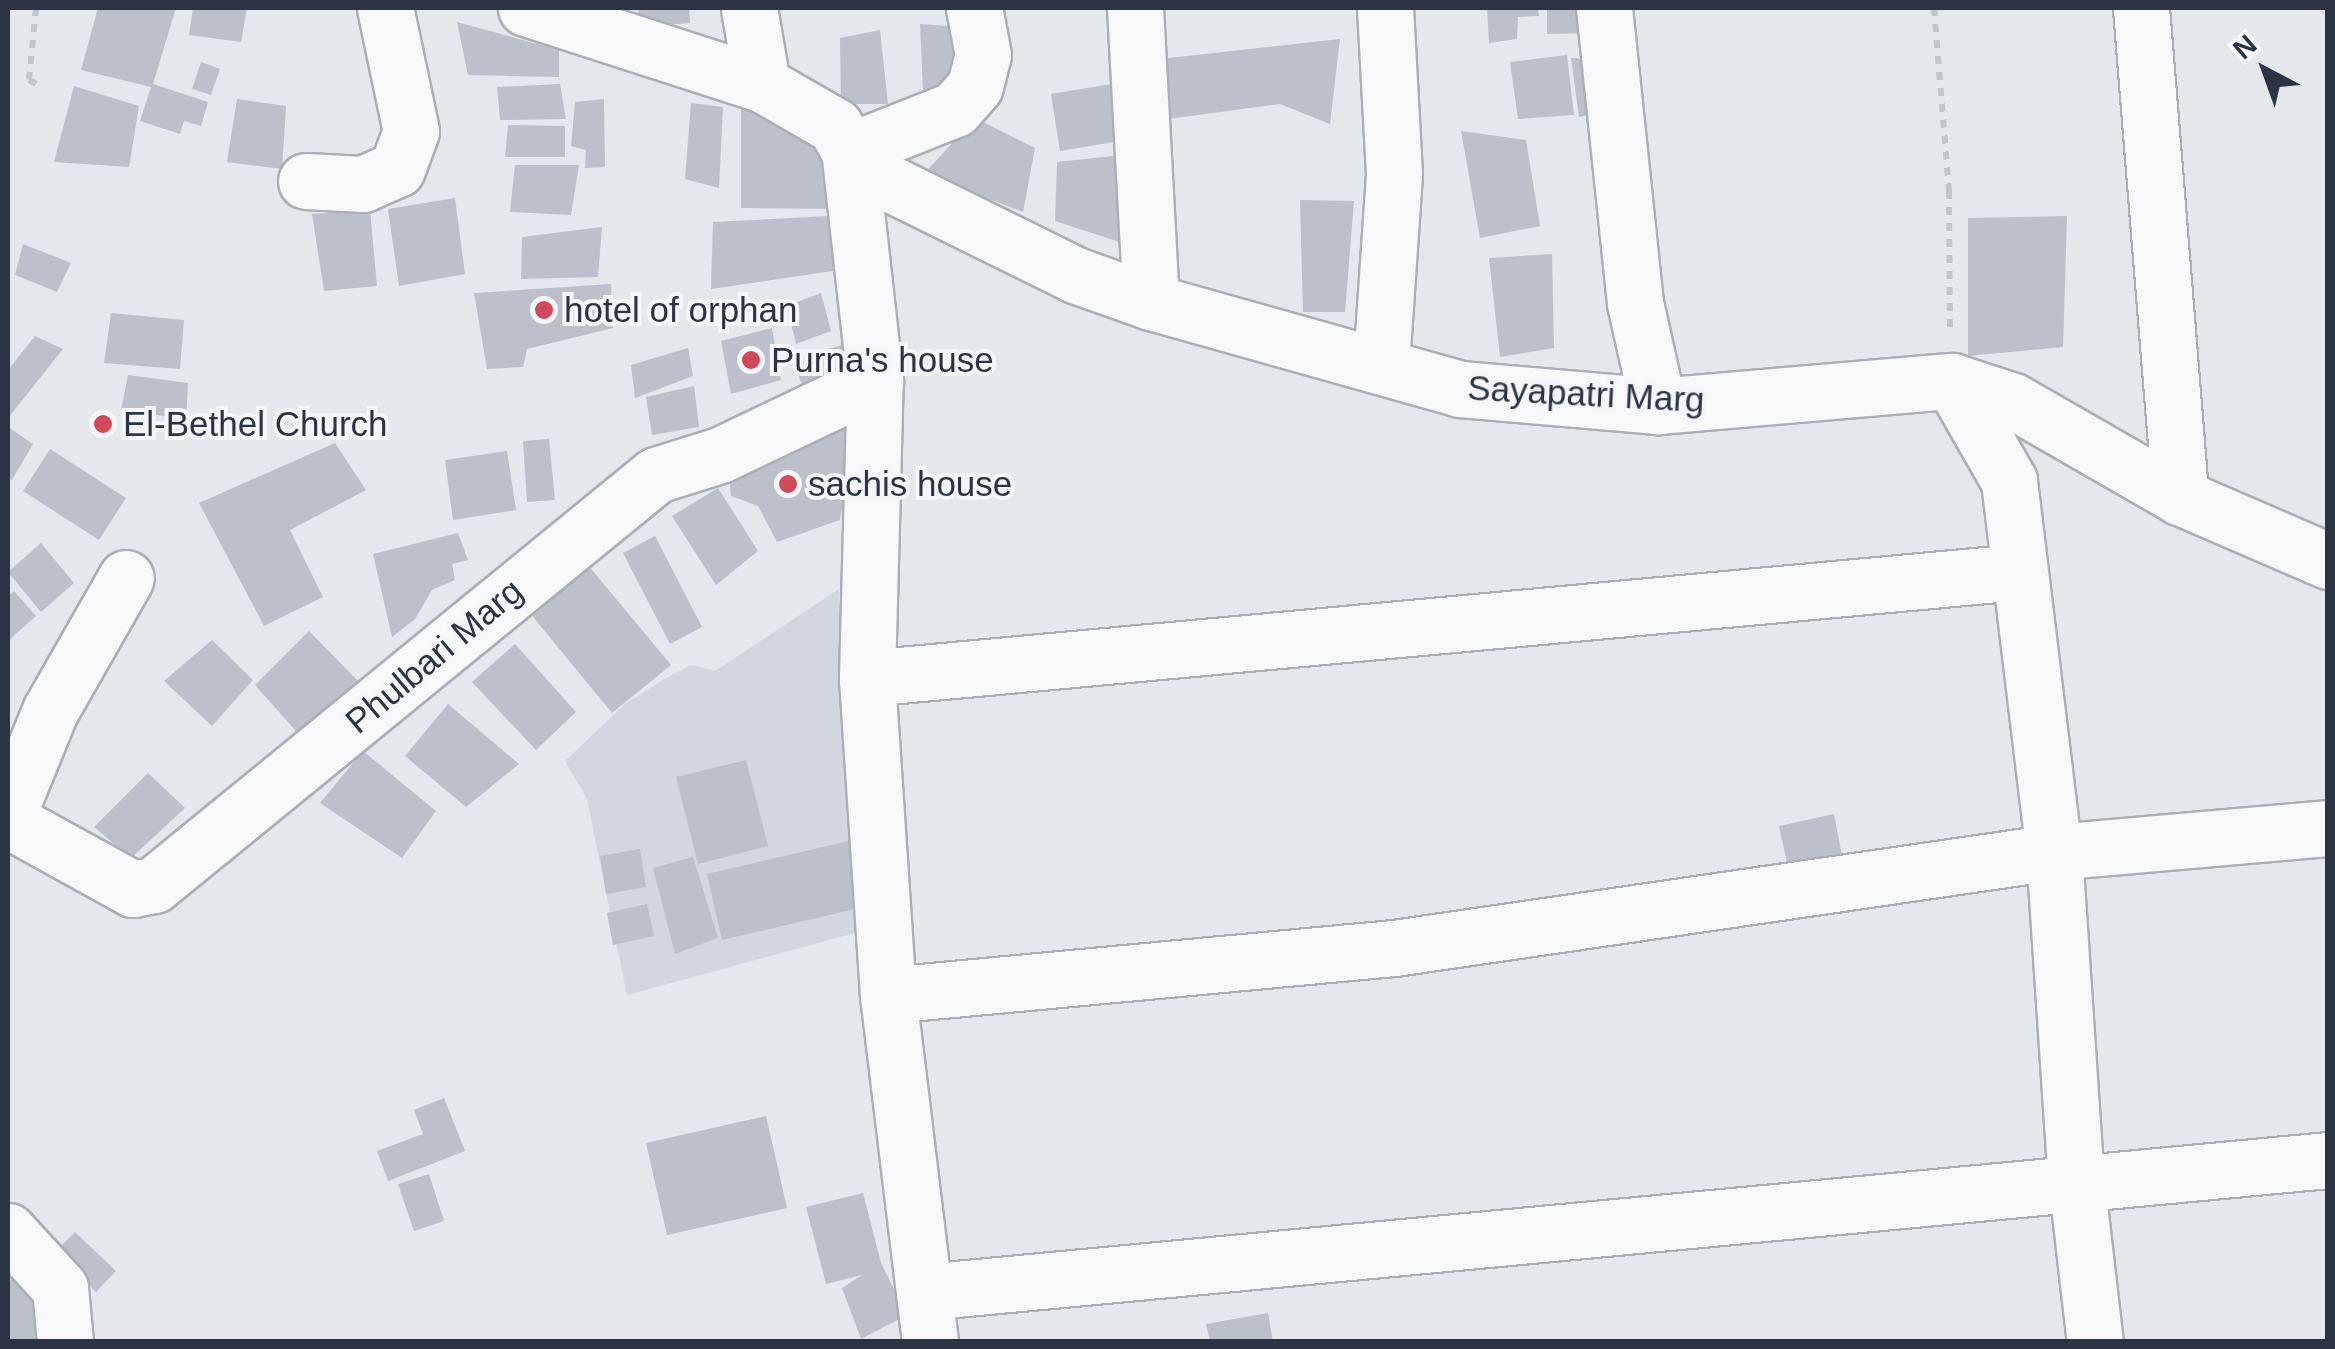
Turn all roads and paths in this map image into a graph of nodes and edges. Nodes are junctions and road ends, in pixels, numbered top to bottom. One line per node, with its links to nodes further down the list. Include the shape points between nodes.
1 (36, 8): 12 (path, via 29,80)
2 (386, 8): 14 (street, via 411,131 397,168 362,184)
3 (526, 8): 11 (street, Sayapatri Marg)
4 (749, 8): 11 (street)
5 (974, 8): 13 (street, via 983,55 975,86 955,109)
6 (1135, 8): 15 (street)
7 (1385, 8): 16 (street, via 1394,174)
8 (1604, 8): 19 (street, via 1635,303)
9 (1934, 8): 18 (path, via 1949,191)
10 (2141, 8): 20 (street)
11 (762, 84): 13 (street, Sayapatri Marg)
12 (39, 85)
13 (842, 138): 15 (street, Sayapatri Marg, via 881,179 1074,275); 17 (street)
14 (306, 180)
15 (1151, 302): 16 (street, Sayapatri Marg)
16 (1380, 365): 19 (street, Sayapatri Marg, via 1460,389)
17 (875, 381): 24 (street); 25 (street, Phulbari Marg, via 720,455 656,475 154,885 133,889)
18 (1952, 381): 19 (street, Sayapatri Marg); 20 (street, Sayapatri Marg, via 2013,401); 22 (street, via 2009,481)
19 (1658, 406)
20 (2180, 497): 21 (street, Sayapatri Marg)
21 (2325, 545)
22 (2018, 572): 24 (street); 27 (street)
23 (126, 578): 25 (street, via 50,711)
24 (867, 678): 28 (street)
25 (8, 817)
26 (2328, 828): 27 (street)
27 (2054, 852): 28 (street, via 1394,948); 30 (street)
28 (888, 996): 32 (street)
29 (2328, 1160): 30 (street)
30 (2076, 1179): 32 (street); 34 (street)
31 (8, 1231): 33 (street, via 60,1288)
32 (927, 1317)
33 (65, 1342)
34 (2095, 1342)

